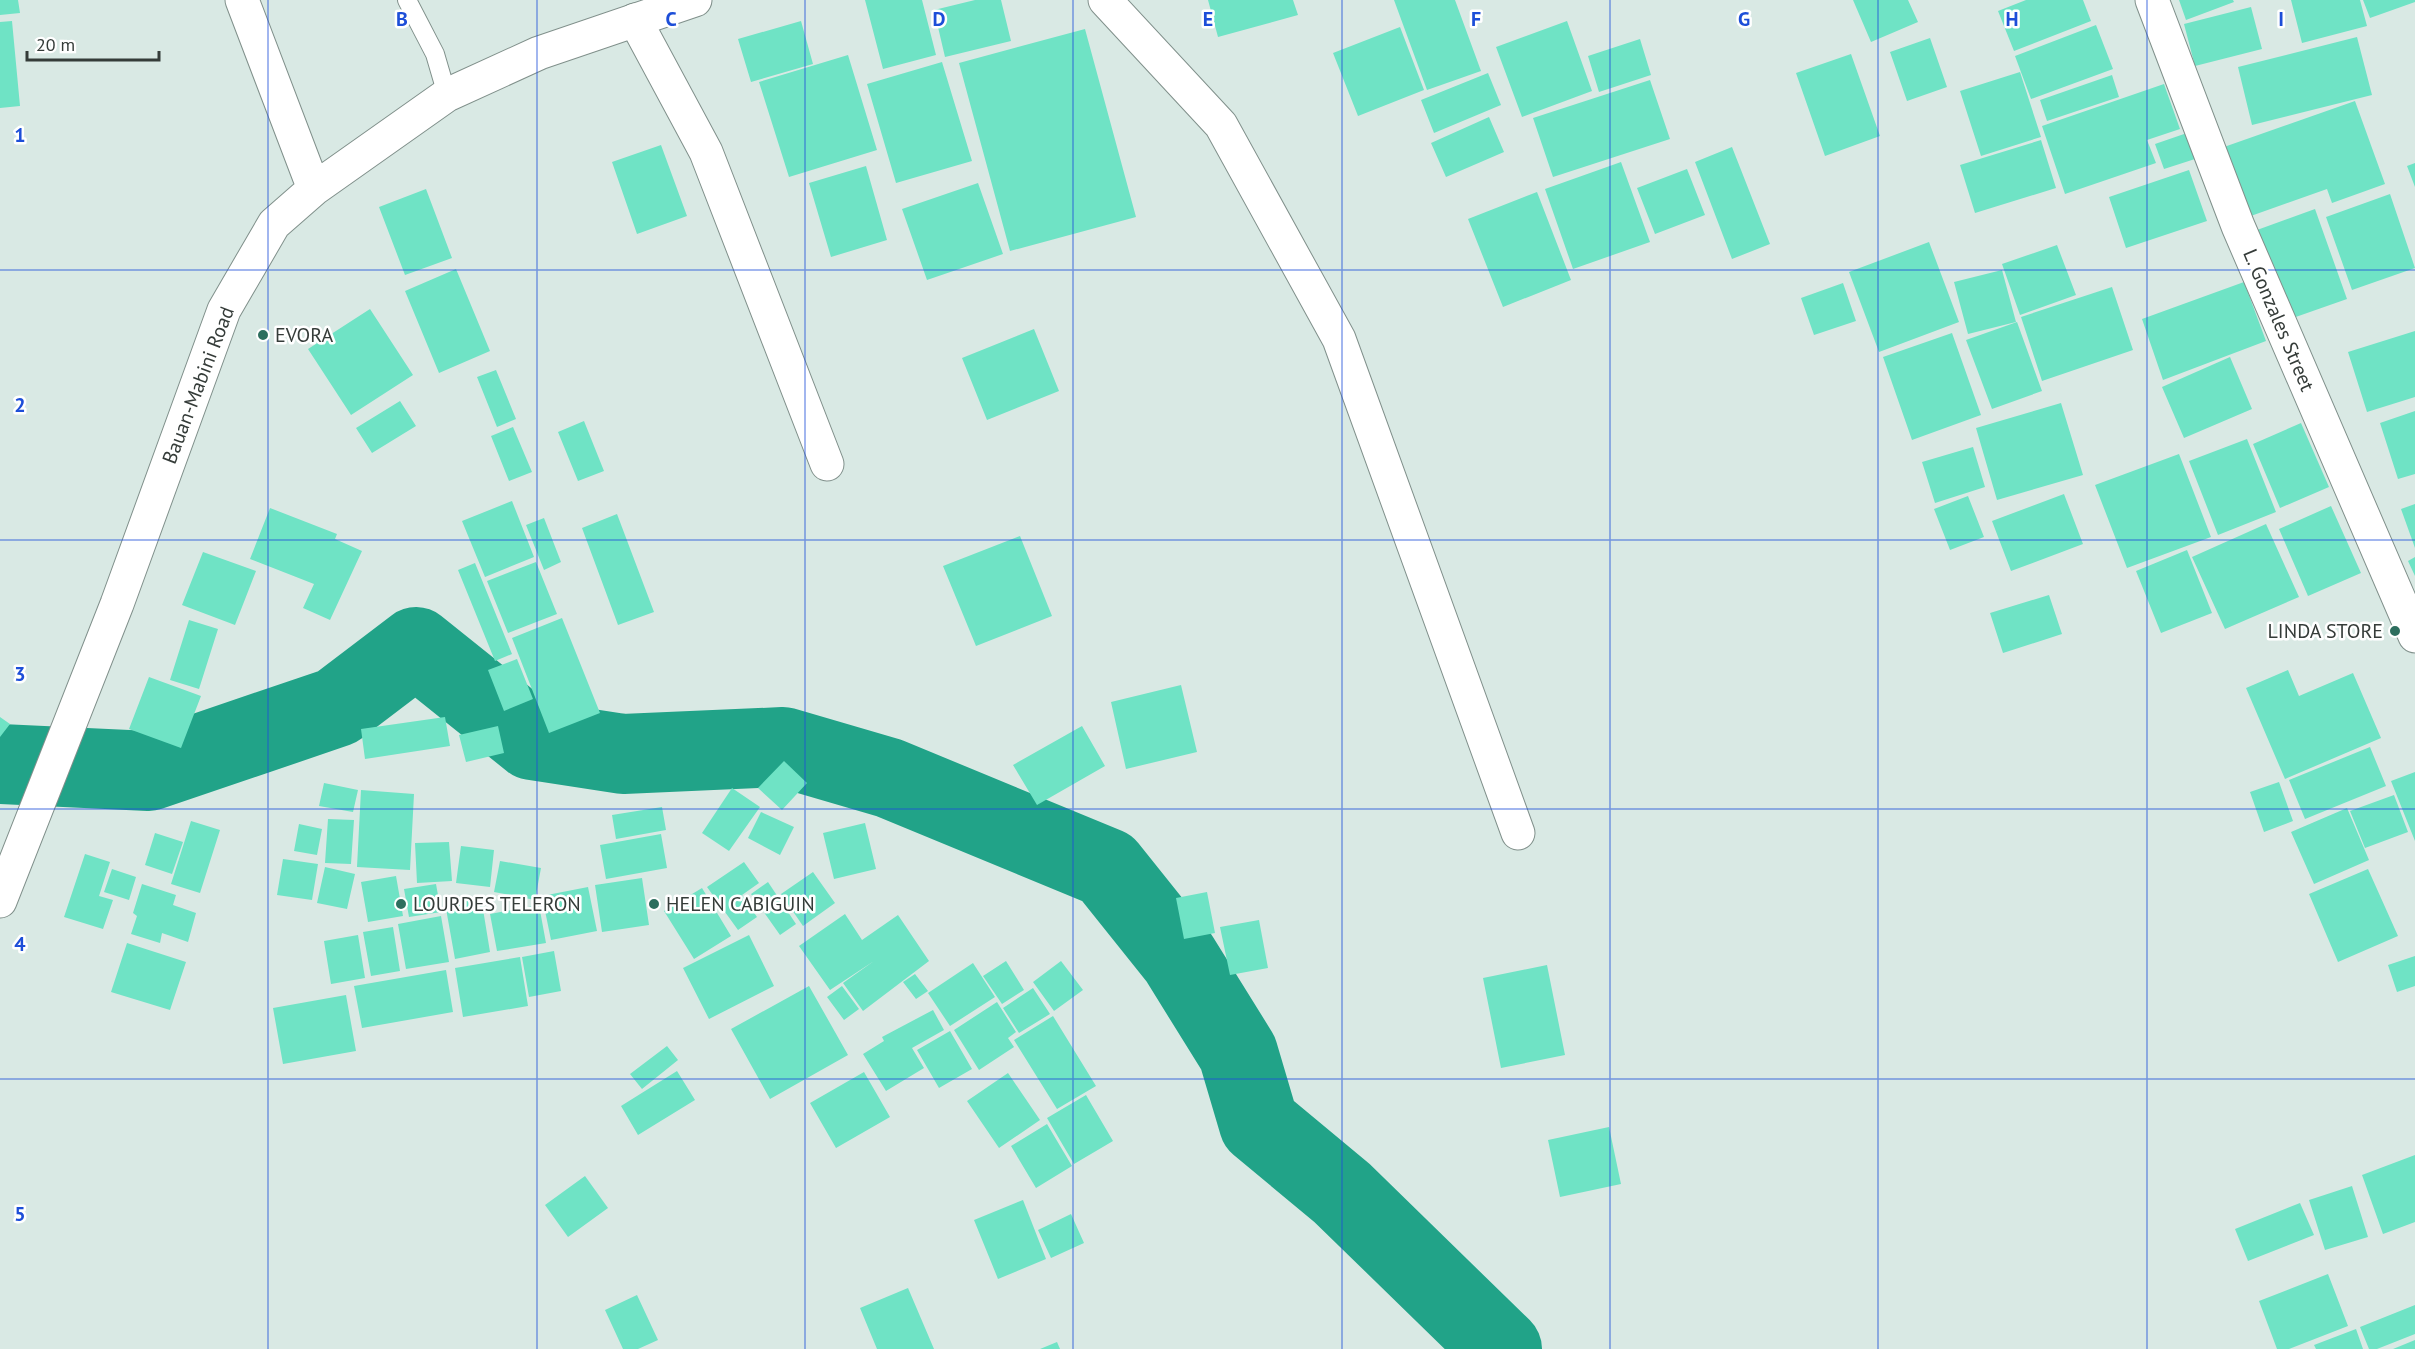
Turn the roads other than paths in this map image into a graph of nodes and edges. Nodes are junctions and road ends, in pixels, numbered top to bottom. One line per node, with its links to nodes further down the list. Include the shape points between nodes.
1 (242, 0): 8 (street)
2 (407, 0): 7 (lane, via 435,54)
3 (695, 0): 6 (street, Bauan-Mabini Road)
4 (1105, 0): 11 (street, via 1221,125 1339,339)
5 (2152, 0): 10 (street, L. Gonzales Street, via 2238,226)
6 (635, 20): 7 (street, Bauan-Mabini Road, via 539,53); 9 (street, via 706,152)
7 (447, 95): 8 (street, Bauan-Mabini Road)
8 (314, 189): 12 (street, Bauan-Mabini Road, via 274,224 224,310 117,604)
9 (827, 464)
10 (2415, 636)
11 (1518, 833)
12 (0, 901)

